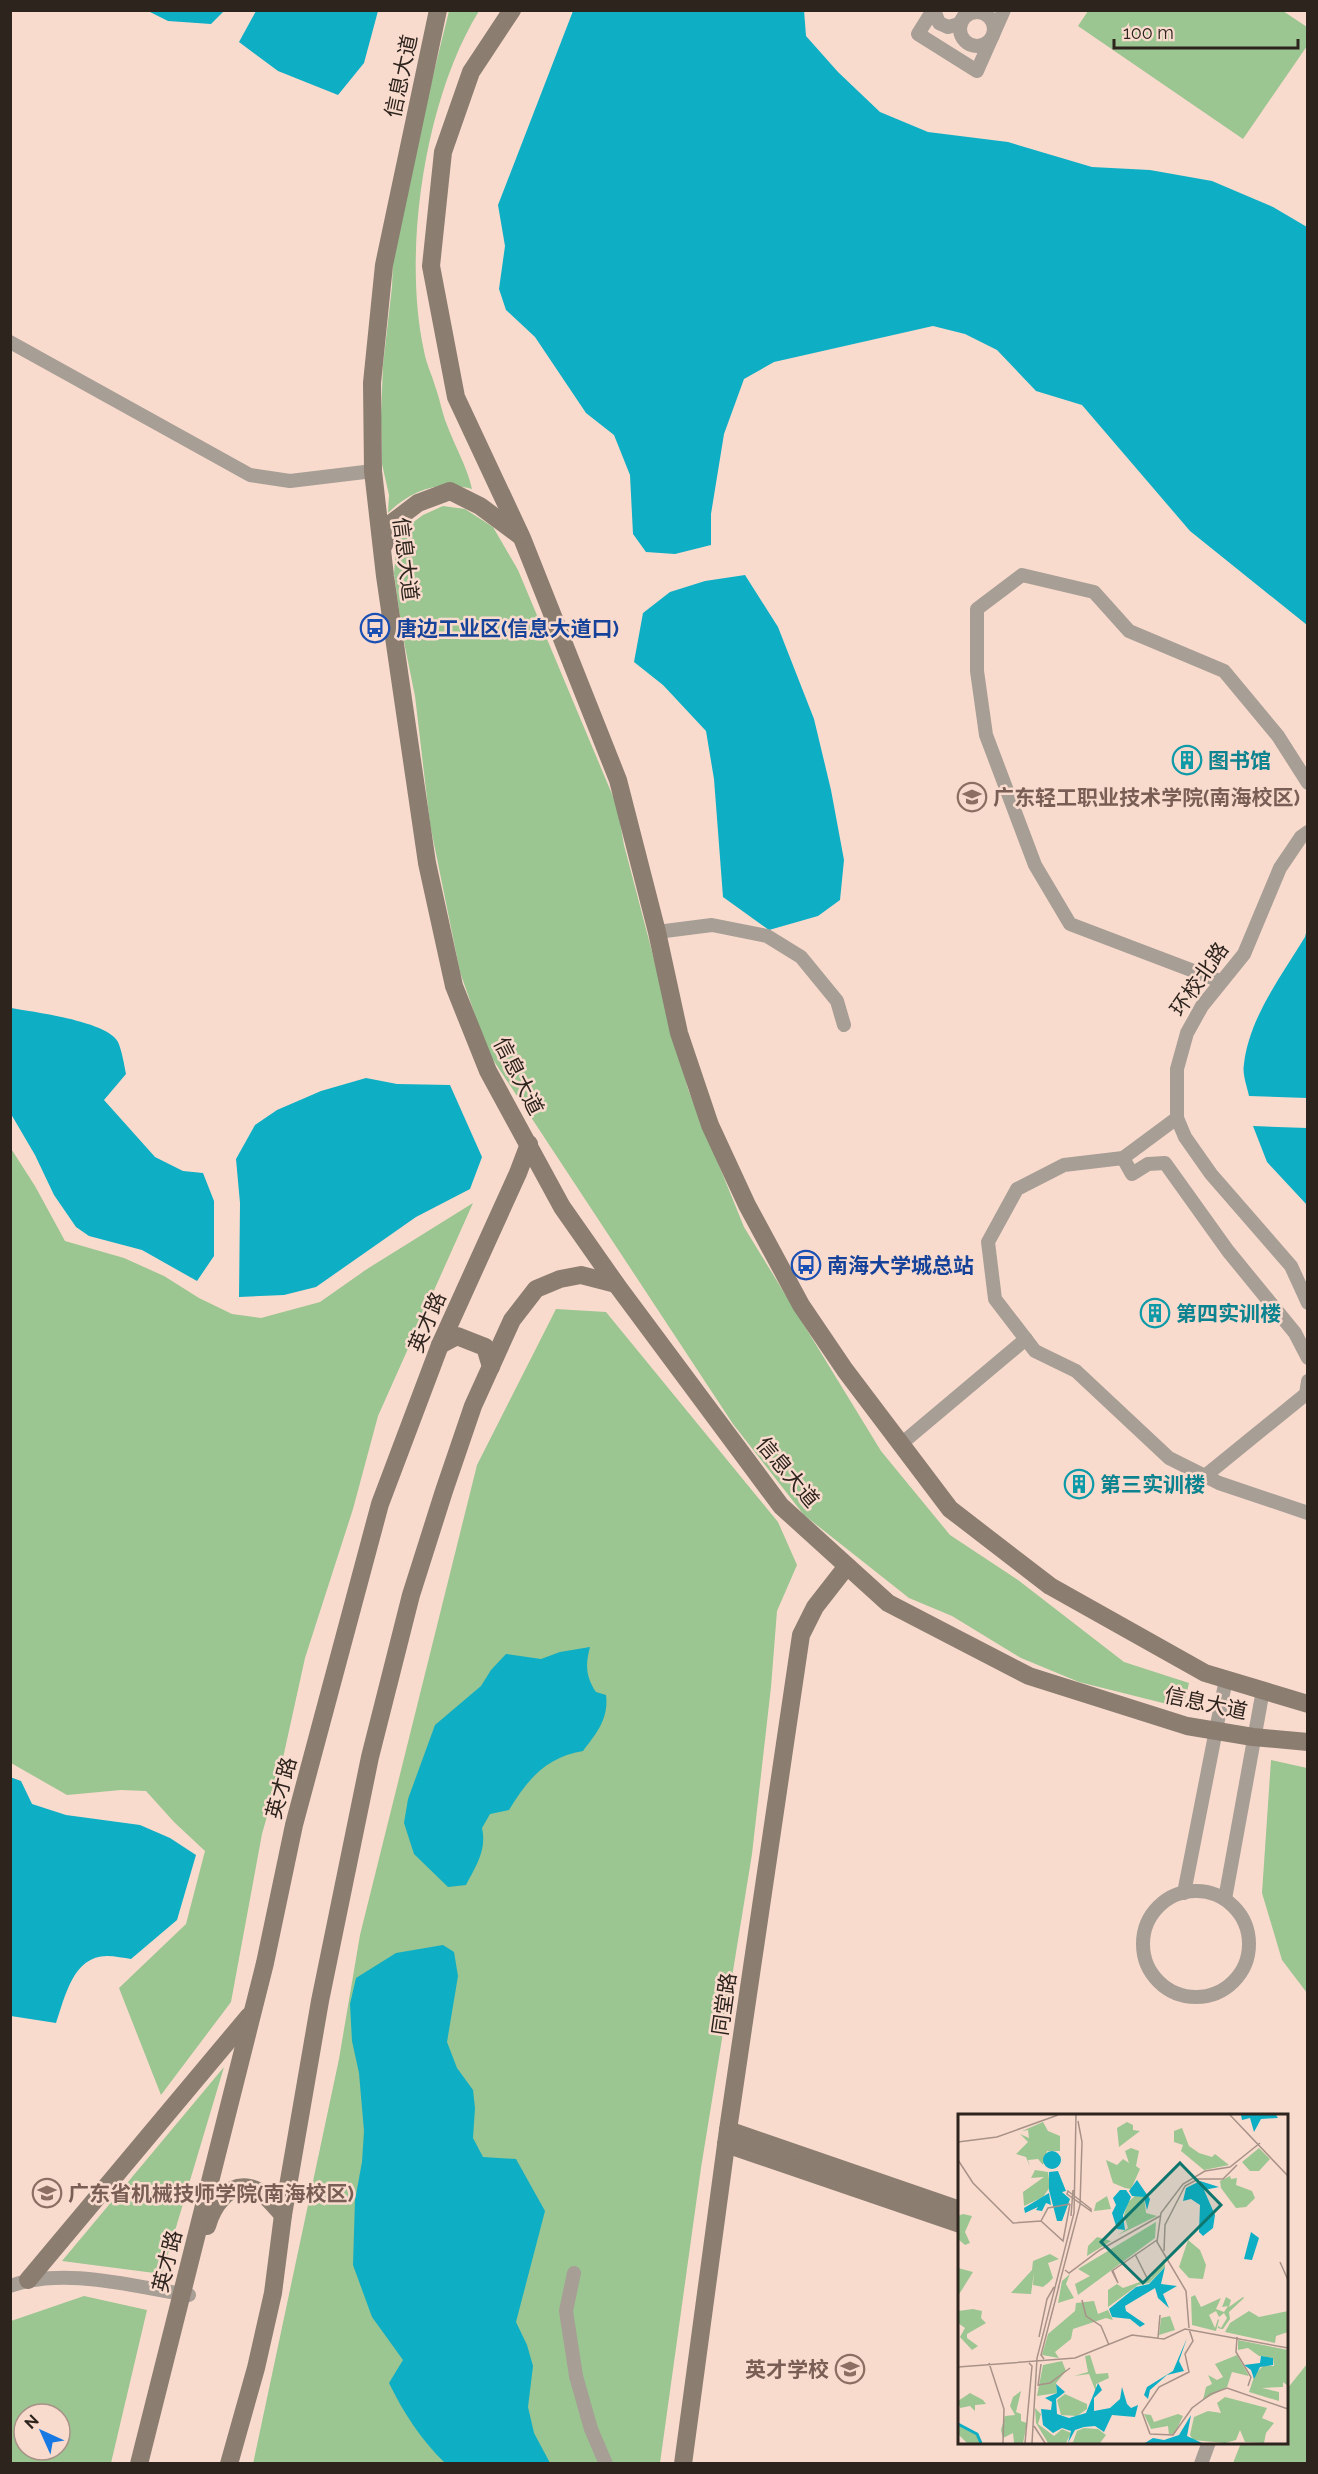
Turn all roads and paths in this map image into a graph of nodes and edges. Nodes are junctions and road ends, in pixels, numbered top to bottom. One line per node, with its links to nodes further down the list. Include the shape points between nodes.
1 (438, 10): 8 (main road, 信息大道, via 384,265 372,384)
2 (512, 10): 9 (main road, 信息大道, via 471,72 443,152 431,266 456,397)
3 (933, 10): 5 (street, via 943,26 954,27); 6 (street, via 918,34 977,70)
4 (1004, 10): 6 (street)
5 (963, 15): 6 (street, via 986,14 994,28); 6 (street, via 960,32 966,41 982,45)
6 (991, 38)
7 (10, 342): 8 (street, via 250,475 290,481)
8 (373, 471): 10 (main road, 信息大道)
9 (522, 538): 10 (main road, via 480,506 450,491 418,503 389,525); 13 (main road, 信息大道, via 618,780)
10 (382, 552): 17 (main road, 信息大道, via 427,863 454,986 488,1071)
11 (1308, 783): 14 (street, via 1278,736 1224,671 1129,631 1094,592 1022,575 977,609 977,671 986,735 1035,865 1070,924)
12 (1308, 832): 14 (street, 环校北路, via 1300,837 1280,868 1244,954)
13 (657, 932): 15 (street, via 712,925 767,936 801,957 837,1001); 26 (main road, 信息大道, via 679,1033 710,1125 747,1205 801,1305)
14 (1220, 981): 16 (street, 环校北路, via 1187,1033 1177,1069)
15 (844, 1025)
16 (1177, 1118): 18 (street); 20 (street, 环校北路, via 1185,1137 1211,1174 1291,1266)
17 (528, 1144): 19 (main road, 信息大道, via 562,1207); 22 (main road, 英才路)
18 (1123, 1158): 21 (street, via 1064,1165 1017,1189 988,1242 995,1299); 23 (street, via 1132,1174 1148,1164 1165,1163 1228,1251 1295,1333)
19 (616, 1284): 24 (main road, via 581,1275 536,1289 512,1320); 29 (main road, 信息大道, via 781,1506)
20 (1308, 1303)
21 (1026, 1339): 26 (street); 27 (street, via 1035,1351 1076,1371 1169,1458)
22 (440, 1345): 24 (main road, via 457,1336 468,1339 485,1347); 38 (main road, 英才路, via 380,1504 294,1825)
23 (1308, 1358)
24 (491, 1367): 41 (main road, via 473,1406 411,1595 370,1757 320,2001)
25 (1308, 1381): 27 (street, via 1306,1394)
26 (901, 1444): 30 (main road, 信息大道, via 950,1509 1050,1586 1204,1673)
27 (1205, 1476): 28 (street)
28 (1308, 1513)
29 (847, 1566): 33 (main road, 信息大道, via 888,1603 1029,1676 1187,1726); 39 (main road, 同堂路, via 814,1607 801,1635)
30 (1226, 1679): 31 (main road, 信息大道); 33 (street)
31 (1263, 1690): 32 (main road, 信息大道); 34 (street)
32 (1308, 1704)
33 (1216, 1731): 34 (main road, 信息大道); 36 (street)
34 (1253, 1737): 35 (main road, 信息大道); 37 (street)
35 (1308, 1742)
36 (1184, 1893): 37 (street, via 1208,1892); 37 (street, via 1172,1896 1149,1919 1143,1937 1144,1956 1151,1973 1164,1986 1190,1997 1208,1996 1225,1988 1239,1976 1247,1959 1247,1928 1239,1911)
37 (1225, 1899)
38 (252, 2013): 44 (main road); 46 (main road, 英才路)
39 (727, 2137): 40 (main road); 42 (main road); 52 (main road, 同堂路)
40 (958, 2209)
41 (283, 2215): 46 (main road, 英才路, via 267,2197 249,2187 221,2198 211,2213); 50 (main road, via 273,2293)
42 (958, 2223)
43 (574, 2273): 51 (street, via 566,2311 576,2376 591,2429)
44 (28, 2280): 45 (street); 46 (street, via 101,2279)
45 (10, 2286)
46 (186, 2295): 48 (main road, 英才路); 49 (main road, 英才路)
47 (1208, 2444): 53 (street)
48 (139, 2463)
49 (146, 2463)
50 (229, 2463)
51 (606, 2463)
52 (683, 2463)
53 (1201, 2463)

